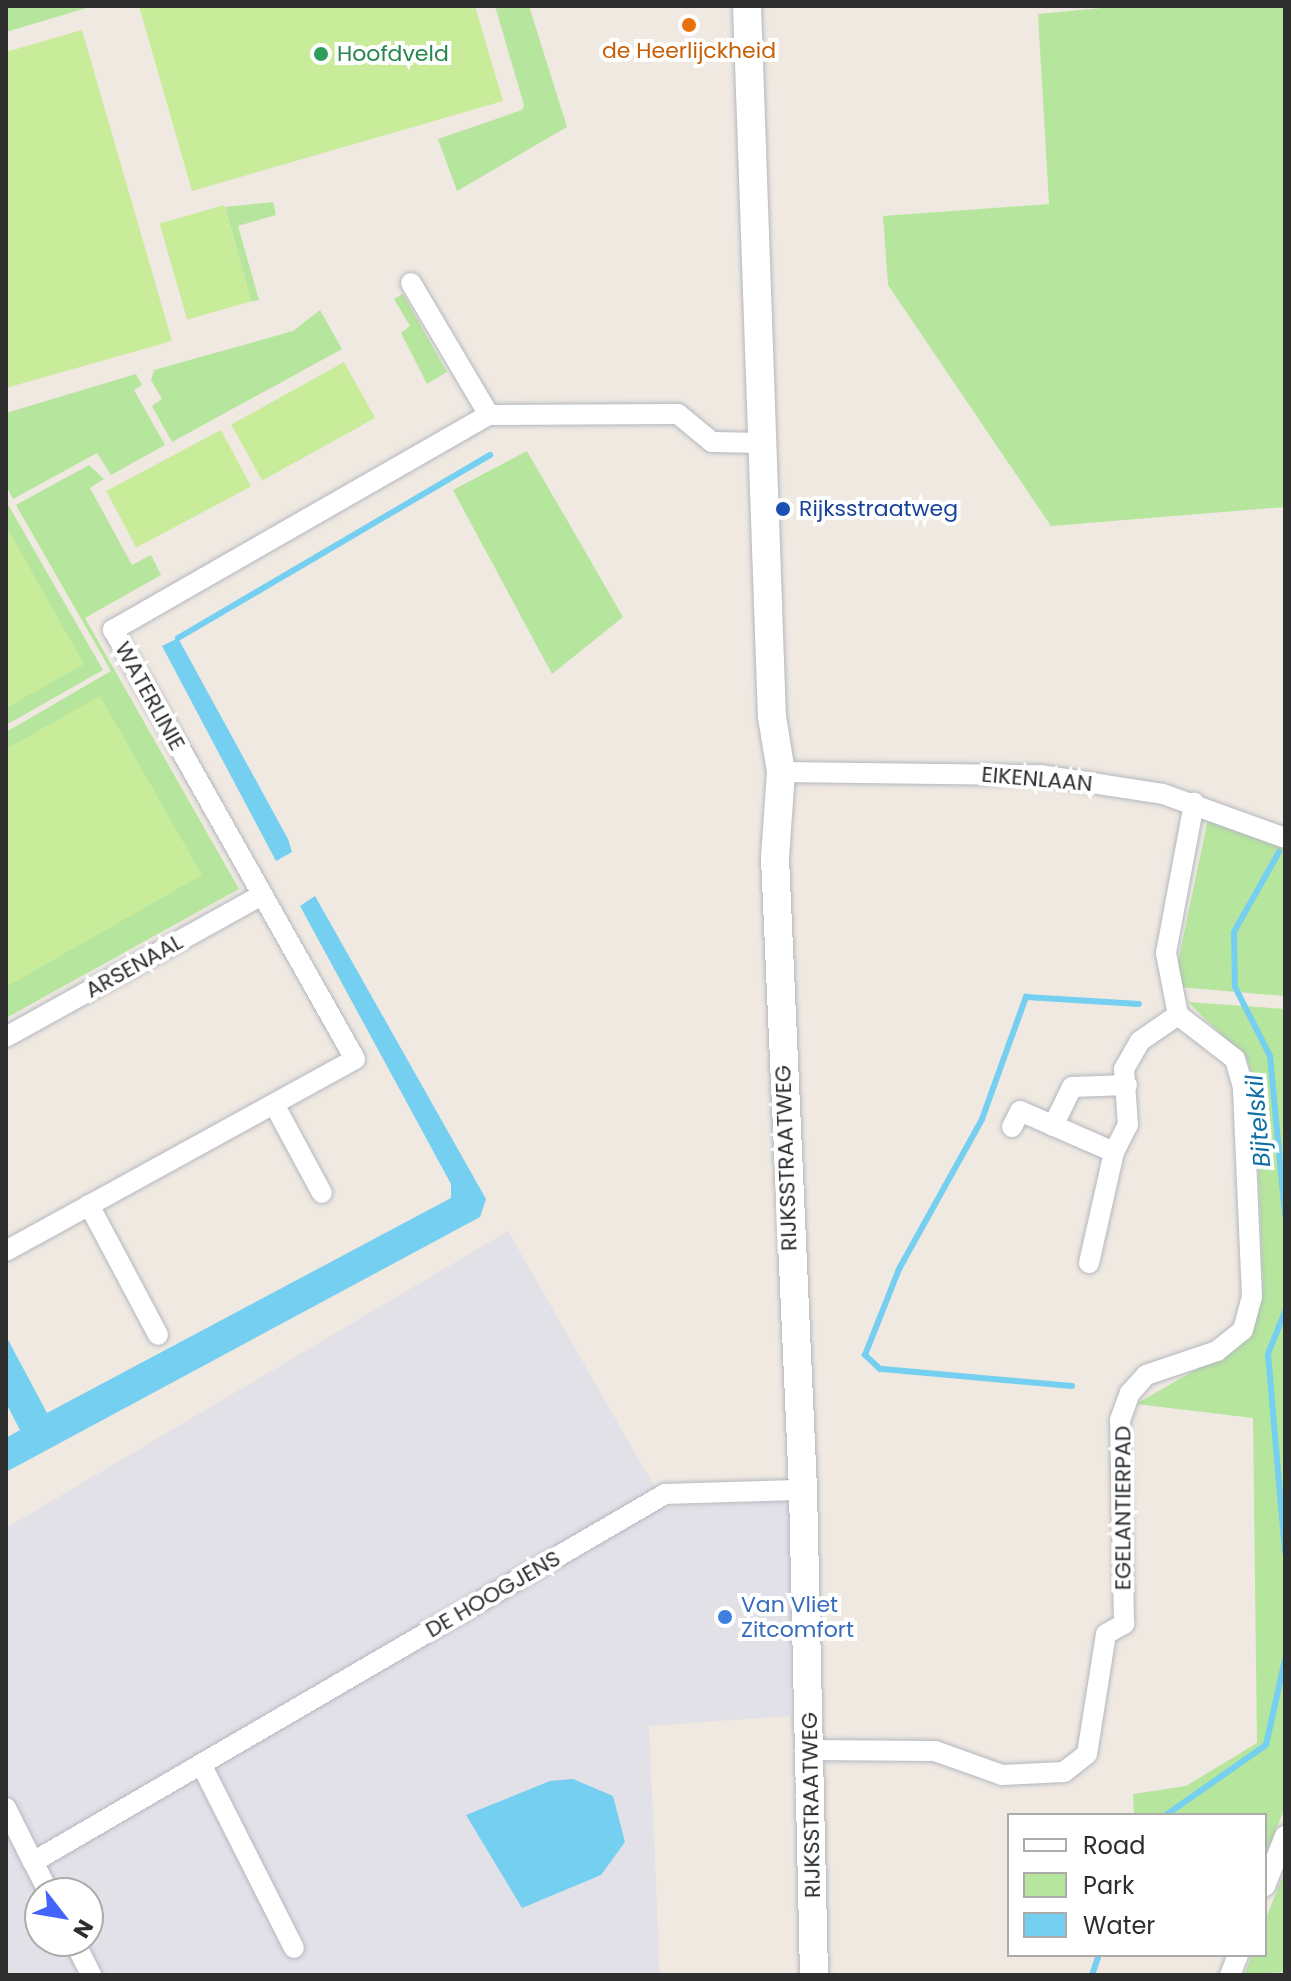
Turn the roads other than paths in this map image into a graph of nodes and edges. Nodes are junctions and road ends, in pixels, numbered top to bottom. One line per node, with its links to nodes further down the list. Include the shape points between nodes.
1 (747, 6): 4 (street, RIJKSSTRAATWEG)
2 (411, 283): 3 (street)
3 (489, 415): 4 (street, WATERLINIE, via 678,414 712,442); 8 (street, WATERLINIE, via 113,630)
4 (762, 443): 5 (street, RIJKSSTRAATWEG, via 772,717)
5 (781, 772): 6 (street, EIKENLAAN, via 1040,775); 21 (street, RIJKSSTRAATWEG, via 775,858)
6 (1194, 803): 7 (street, EIKENLAAN); 9 (street, via 1166,953)
7 (1285, 838)
8 (262, 895): 10 (street, ARSENAAL); 12 (street, WATERLINIE, via 355,1059)
9 (1178, 1015): 11 (street, via 1140,1041 1124,1069); 22 (street, EGELANTIERPAD, via 1235,1059 1243,1087 1252,1297 1243,1330 1217,1351 1146,1375 1130,1393 1120,1420 1124,1624 1106,1634 1087,1754 1064,1772 1002,1775 935,1751)
10 (6, 1037)
11 (1127, 1085): 13 (street, via 1072,1087); 15 (street, via 1128,1125)
12 (274, 1104): 16 (street); 17 (street, WATERLINIE)
13 (1053, 1126): 14 (street, via 1020,1111); 15 (street)
14 (1012, 1127)
15 (1114, 1152): 19 (street)
16 (322, 1193)
17 (89, 1205): 18 (street, WATERLINIE); 20 (street)
18 (6, 1251)
19 (1089, 1263)
20 (158, 1335)
21 (803, 1490): 22 (street, RIJKSSTRAATWEG); 23 (street, DE HOOGJENS, via 665,1494)
22 (811, 1750): 32 (street, RIJKSSTRAATWEG)
23 (201, 1764): 26 (street, DE HOOGJENS); 29 (street)
24 (6, 1808): 26 (street)
25 (1285, 1836): 28 (street)
26 (33, 1862): 27 (street)
27 (41, 1877)
28 (1267, 1881)
29 (294, 1948)
30 (82, 1957): 31 (street)
31 (91, 1975)
32 (814, 1975)

